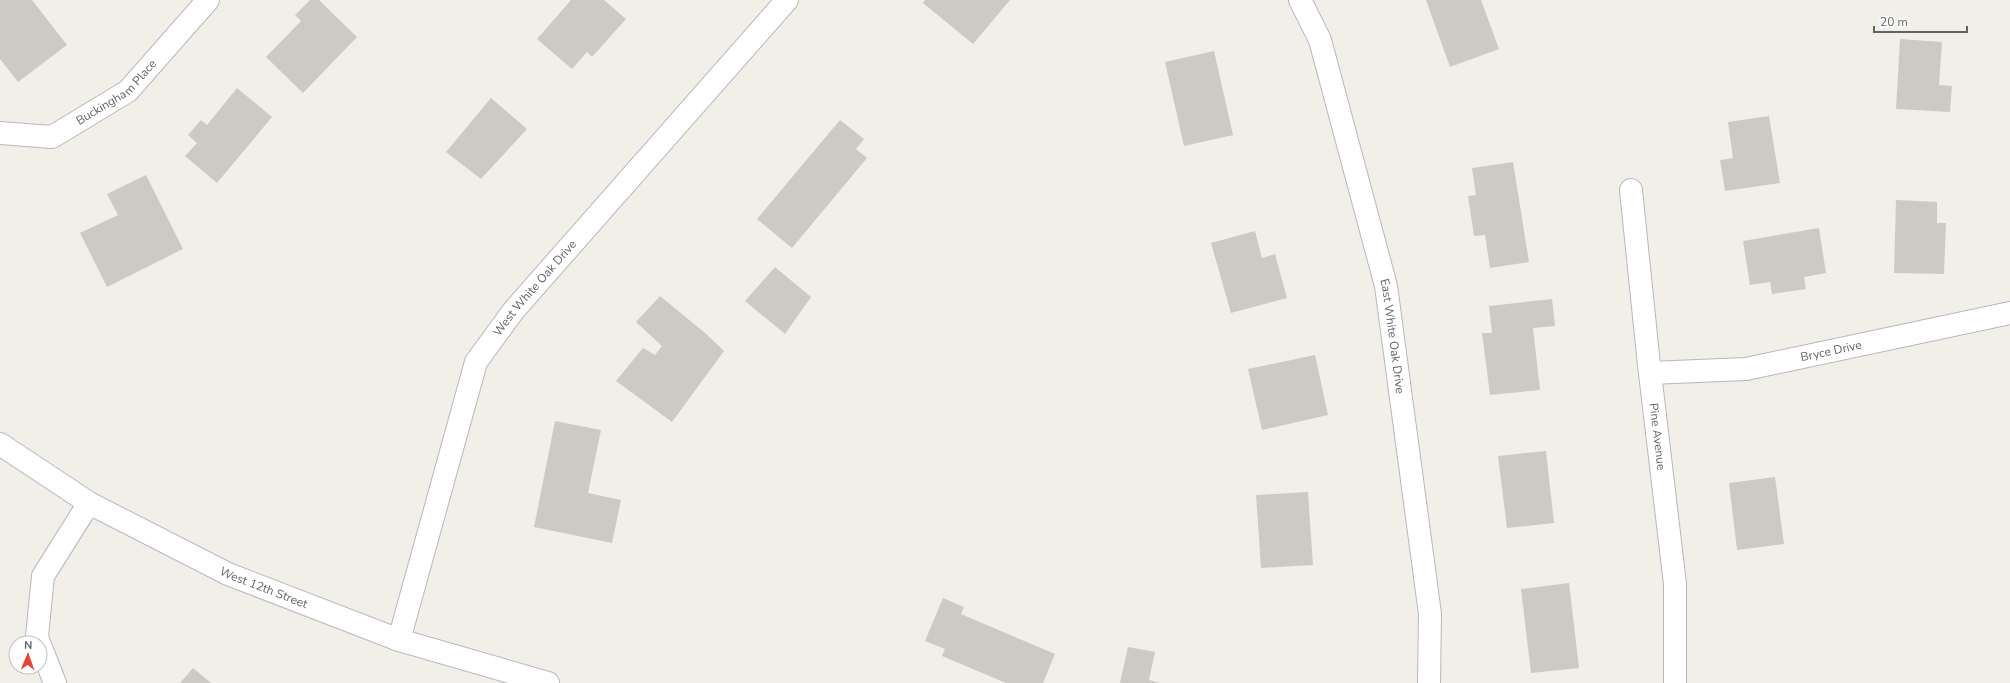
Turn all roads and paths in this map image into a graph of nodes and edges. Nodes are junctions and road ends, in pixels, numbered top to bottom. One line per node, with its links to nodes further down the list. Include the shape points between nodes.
1 (208, 0): 4 (street, Buckingham Place, via 128,91 52,138)
2 (787, 0): 11 (street, West White Oak Drive, via 514,310 476,362)
3 (1300, 0): 15 (street, East White Oak Drive, via 1320,40 1386,286 1430,614)
4 (0, 133)
5 (1632, 190): 7 (street, Pine Avenue)
6 (2010, 313): 7 (street, Bryce Drive, via 1746,369)
7 (1650, 373): 16 (street, Pine Avenue, via 1675,584)
8 (0, 444): 9 (street, West 12th Street)
9 (89, 503): 10 (street, via 43,576); 11 (street, West 12th Street, via 228,574)
10 (37, 635)
11 (399, 640): 14 (street, West 12th Street)
12 (48, 665): 13 (street)
13 (55, 683)
14 (548, 683)
15 (1429, 683)
16 (1675, 683)

